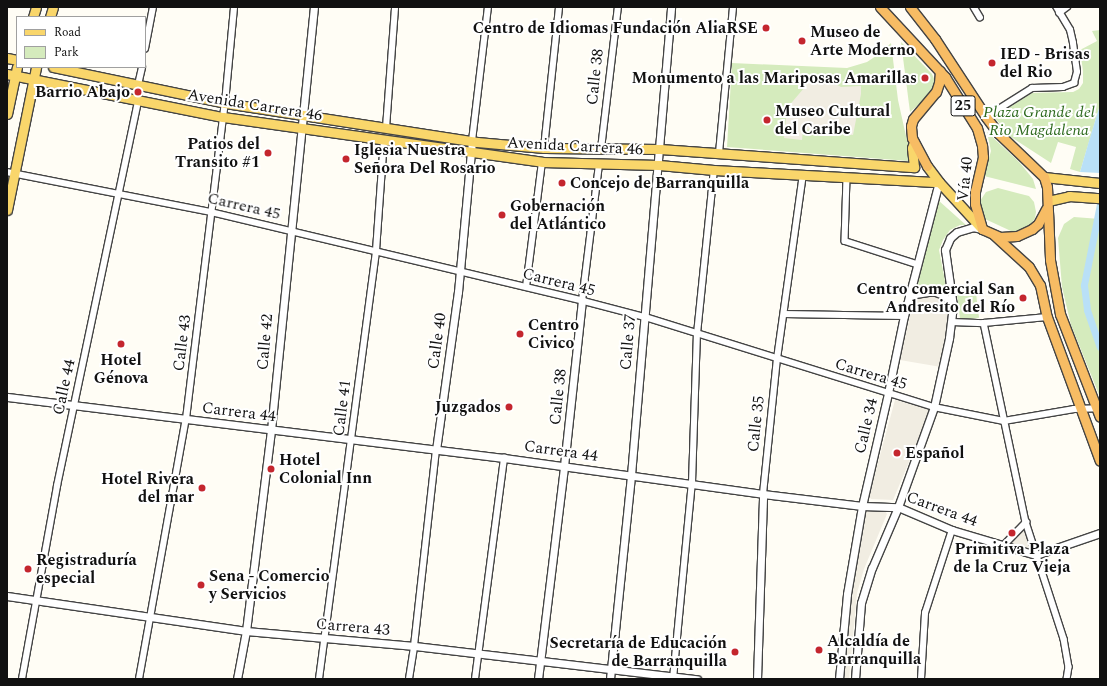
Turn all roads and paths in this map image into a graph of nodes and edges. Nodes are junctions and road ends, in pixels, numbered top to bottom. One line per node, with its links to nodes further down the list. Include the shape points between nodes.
1 (153, 7): 18 (street)
2 (234, 7): 27 (street, Calle 43)
3 (314, 7): 29 (street, Calle 42)
4 (395, 7): 33 (street)
5 (488, 7): 35 (street, Calle 40)
6 (559, 7): 37 (street)
7 (618, 7): 38 (street, Calle 38)
8 (671, 7): 39 (street, Calle 37)
9 (733, 7): 41 (street)
10 (873, 7): 15 (highway, Vía 40)
11 (910, 7): 30 (highway, 25, via 935,39)
12 (974, 7): 17 (street)
13 (1056, 7): 16 (street)
14 (1067, 7): 16 (street)
15 (883, 10): 22 (highway, Vía 40 / 25)
16 (1059, 13): 30 (street, via 1070,30 1073,43 1077,72 1074,83 1063,87 1032,88)
17 (980, 17)
18 (146, 44)
19 (36, 68): 24 (main road)
20 (58, 68): 25 (main road, Avenida Carrera 46)
21 (142, 68): 25 (street)
22 (940, 71): 36 (highway, Vía 40 / 25, via 940,82 936,92 913,119 911,131); 58 (highway, Vía 40 / 25, via 980,136 983,157 975,191 975,204)
23 (12, 74): 24 (main road, Avenida Carrera 46); 28 (main road, via 12,92)
24 (32, 80): 26 (main road, Avenida Carrera 46); 47 (main road)
25 (138, 85): 27 (main road, Avenida Carrera 46)
26 (138, 101): 31 (main road, Avenida Carrera 46); 53 (street, Calle 44)
27 (225, 103): 29 (main road, Avenida Carrera 46); 31 (street, Calle 43)
28 (7, 114)
29 (303, 116): 32 (street, Calle 42); 33 (main road, Avenida Carrera 46)
30 (986, 117): 49 (highway, 25, via 998,133)
31 (223, 118): 32 (main road, Avenida Carrera 46); 57 (street, Calle 43)
32 (302, 128): 34 (main road, Avenida Carrera 46); 59 (street, Calle 42)
33 (386, 128): 35 (main road, Avenida Carrera 46)
34 (384, 140): 40 (main road, Avenida Carrera 46); 61 (street, Calle 41)
35 (472, 141): 37 (main road, Avenida Carrera 46); 40 (street, Calle 40)
36 (914, 142): 41 (main road, Avenida Carrera 46, via 914,167); 45 (highway, Vía 40 / 25)
37 (544, 148): 38 (main road, Avenida Carrera 46)
38 (601, 149): 39 (main road, Avenida Carrera 46)
39 (660, 149): 41 (main road, Avenida Carrera 46); 44 (street, Calle 37)
40 (470, 153): 42 (main road, Avenida Carrera 46); 63 (street, Calle 40)
41 (719, 153)
42 (542, 162): 43 (main road, Avenida Carrera 46); 64 (street)
43 (599, 165): 44 (main road, Avenida Carrera 46); 66 (street, Calle 38)
44 (659, 165): 46 (main road, Avenida Carrera 46); 70 (street, Calle 37)
45 (928, 166): 51 (main road, Vía 40 / 25)
46 (714, 170): 48 (main road, Avenida Carrera 46); 74 (street)
47 (10, 173): 53 (street, Carrera 45); 56 (main road)
48 (803, 175): 50 (main road, Avenida Carrera 46); 68 (street, Calle 35)
49 (1044, 177): 52 (main road); 55 (highway)
50 (847, 178): 51 (main road, Avenida Carrera 46); 62 (street, via 845,241)
51 (940, 182): 58 (main road, 25); 62 (street, Calle 34)
52 (1100, 183)
53 (120, 194): 57 (street, Carrera 45); 78 (street, Calle 44)
54 (1100, 198): 55 (main road, via 1061,197)
55 (1048, 201): 60 (highway, via 1043,217 1028,232 1009,237); 81 (highway, via 1050,260 1060,314)
56 (7, 210)
57 (211, 212): 59 (street, Carrera 45); 83 (street, Calle 43)
58 (982, 229): 60 (highway, 25); 67 (street, via 973,227 961,230 950,238 946,245 944,254)
59 (291, 231): 61 (street, Carrera 45); 85 (street, Calle 42)
60 (992, 234): 71 (highway, 25, via 1017,255 1035,275 1040,285)
61 (376, 251): 63 (street, Carrera 45); 86 (street, Calle 41)
62 (916, 264): 65 (street, Calle 34)
63 (460, 272): 64 (street, Carrera 45); 87 (street, Calle 40)
64 (526, 287): 66 (street, Carrera 45)
65 (909, 295): 67 (street, via 934,291 943,295); 69 (street, Calle 34)
66 (582, 301): 70 (street, Carrera 45); 90 (street, Calle 38)
67 (953, 306): 72 (street)
68 (784, 314): 69 (street); 75 (street, Calle 35)
69 (904, 316): 76 (street, Calle 34)
70 (645, 317): 74 (street, Carrera 45); 91 (street, Calle 37)
71 (1047, 317): 73 (street); 80 (highway, 25)
72 (952, 322): 73 (street); 79 (street)
73 (984, 323): 84 (street)
74 (697, 334): 75 (street, Carrera 45); 92 (street)
75 (777, 359): 76 (street, Carrera 45); 93 (street, Calle 35)
76 (888, 393): 79 (street, Carrera 45); 94 (street, Calle 34)
77 (7, 397): 78 (street, Carrera 44)
78 (74, 405): 83 (street, Carrera 44); 102 (street, Calle 44)
79 (934, 408): 84 (street, Carrera 45); 95 (street)
80 (1079, 408): 81 (street, Carrera 45); 84 (street, Carrera 45); 89 (highway, 25)
81 (1098, 408): 82 (highway)
82 (1100, 417)
83 (186, 419): 85 (street, Carrera 44); 103 (street, Calle 43)
84 (1004, 421): 96 (street)
85 (270, 430): 86 (street, Carrera 44); 104 (street, Calle 42)
86 (352, 440): 87 (street, Carrera 44); 105 (street, Calle 41)
87 (436, 450): 88 (street, Carrera 44); 106 (street, Calle 40)
88 (504, 458): 90 (street, Carrera 44); 107 (street)
89 (1100, 461)
90 (564, 466): 91 (street, Carrera 44); 108 (street, Calle 38)
91 (631, 475): 92 (street, Carrera 44); 109 (street, Calle 37)
92 (692, 483): 93 (street, Carrera 44); 110 (street)
93 (763, 494): 94 (street, Carrera 44); 120 (street, Calle 35)
94 (862, 506): 95 (street, Carrera 44); 121 (street, Calle 34, via 847,594)
95 (898, 507): 97 (street, Carrera 44); 122 (street, via 872,568 861,603)
96 (1026, 522): 99 (street); 100 (street)
97 (952, 530): 99 (street, Carrera 44); 123 (street, via 925,614)
98 (1100, 533): 100 (street)
99 (1004, 545): 100 (street, Carrera 44)
100 (1036, 555): 124 (street, via 1064,639 1069,667)
101 (7, 596): 102 (street, Carrera 43)
102 (37, 601): 103 (street, Carrera 43); 111 (street, Calle 44)
103 (151, 618): 104 (street, Carrera 43); 112 (street, Calle 43)
104 (246, 631): 105 (street, Carrera 43); 113 (street, Calle 42)
105 (324, 638): 106 (street, Carrera 43); 114 (street, Calle 41)
106 (414, 646): 107 (street, Carrera 43); 115 (street, Calle 40)
107 (478, 655): 108 (street, Carrera 43); 116 (street)
108 (540, 662): 109 (street, Carrera 43); 117 (street, Calle 38)
109 (611, 670): 110 (street, Carrera 43); 118 (street, Calle 37)
110 (673, 677): 119 (street, Carrera 43)
111 (22, 679)
112 (139, 679)
113 (237, 679)
114 (319, 679)
115 (409, 679)
116 (475, 679)
117 (538, 679)
118 (610, 679)
119 (697, 679)
120 (757, 679)
121 (839, 679)
122 (855, 679)
123 (921, 679)
124 (1067, 679)

